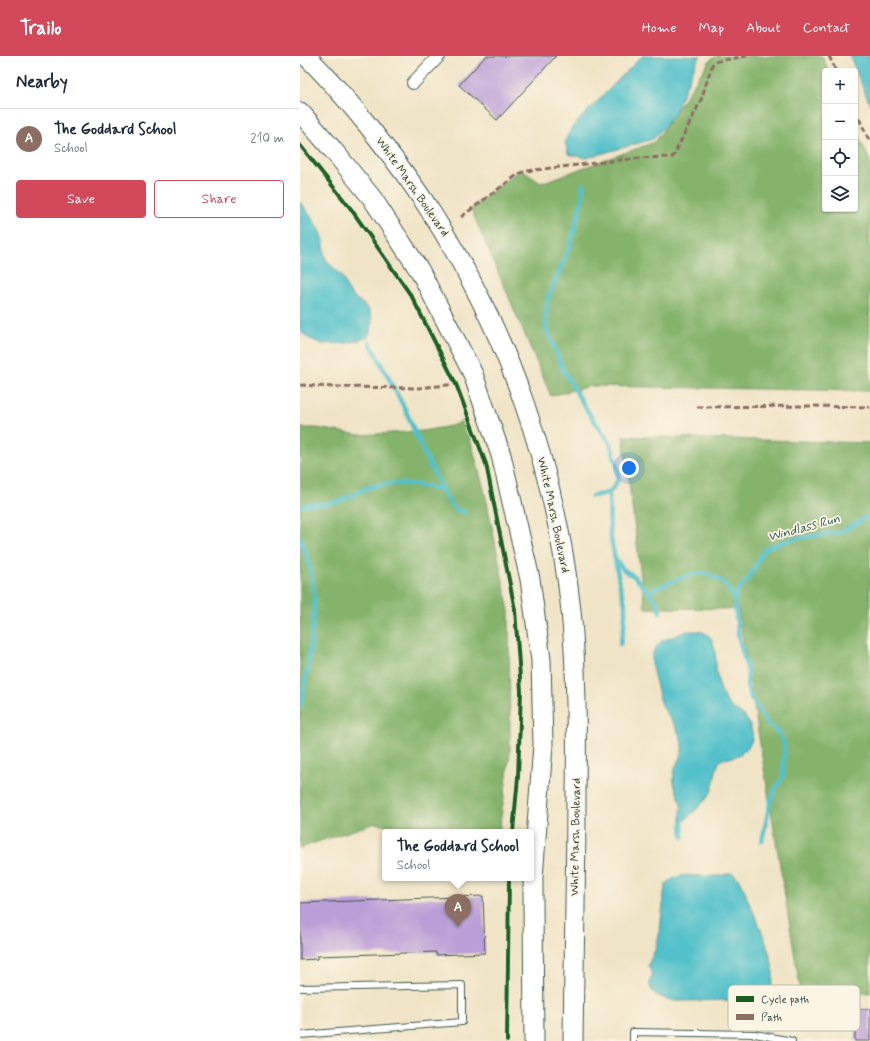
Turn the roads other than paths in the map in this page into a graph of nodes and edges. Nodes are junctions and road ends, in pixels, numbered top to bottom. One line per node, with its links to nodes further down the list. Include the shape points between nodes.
1 (306, 56): 10 (main road, White Marsh Boulevard, via 352,106 405,174 465,268 487,311 512,372 527,412 550,493 561,540 574,648 576,792)
2 (439, 56): 3 (street)
3 (413, 83)
4 (300, 112): 5 (main road, via 372,198 420,271 473,374 501,455 530,579 541,660 543,745)
5 (534, 865)
6 (533, 881): 9 (main road)
7 (300, 988): 8 (lane, via 462,985 462,1022)
8 (300, 1035)
9 (534, 1041)
10 (573, 1041)
11 (633, 1041): 12 (lane, via 633,1032 754,1034)
12 (792, 1041)

